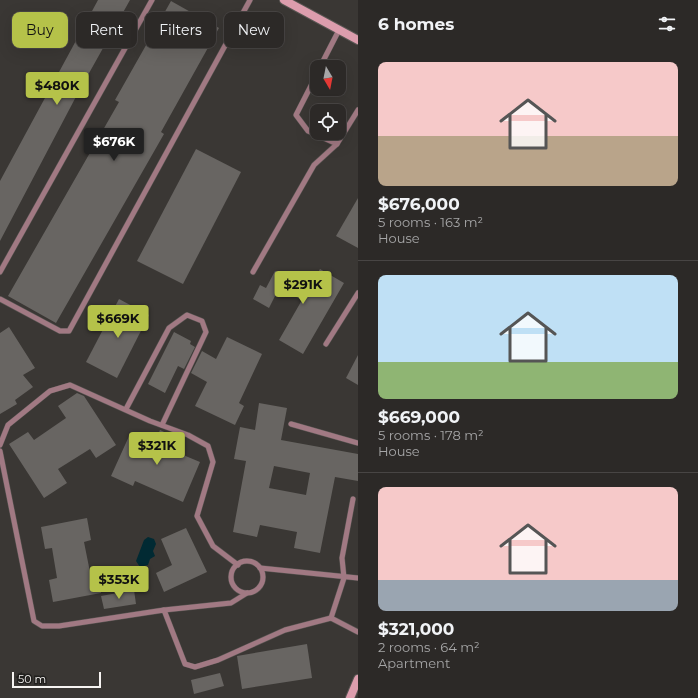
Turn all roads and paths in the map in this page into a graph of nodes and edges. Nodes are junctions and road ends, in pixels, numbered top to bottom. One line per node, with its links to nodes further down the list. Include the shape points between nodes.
1 (152, 0): 10 (lane)
2 (250, 0): 13 (lane, via 69,331 60,331)
3 (284, 0): 4 (main road)
4 (339, 30): 5 (main road); 6 (lane)
5 (358, 40)
6 (324, 60)
7 (310, 88): 9 (lane, via 296,115 308,131)
8 (358, 110): 9 (lane)
9 (336, 144): 11 (lane, via 314,165)
10 (0, 272)
11 (252, 272)
12 (358, 293): 14 (lane)
13 (0, 298)
14 (326, 344)
15 (126, 409): 17 (lane); 17 (lane, via 169,328 187,315 202,321 206,332); 19 (lane, via 70,384 50,391 8,425)
16 (291, 424): 18 (lane)
17 (162, 425): 22 (lane, via 208,446 213,462 197,516 213,546)
18 (358, 442)
19 (0, 445)
20 (0, 451): 27 (lane, via 34,621 42,626 59,626)
21 (353, 500): 24 (lane, via 342,558)
22 (238, 565): 23 (lane, via 250,562); 26 (lane, via 232,572 232,582 238,590)
23 (260, 568): 24 (lane); 26 (lane, via 263,579 261,585)
24 (344, 578): 25 (lane); 28 (lane)
25 (358, 578)
26 (247, 593): 27 (lane, via 231,604)
27 (164, 610): 28 (lane, via 185,664 195,667 218,660 285,630)
28 (331, 618): 29 (lane)
29 (358, 632)
30 (358, 679): 31 (main road)
31 (350, 698)

